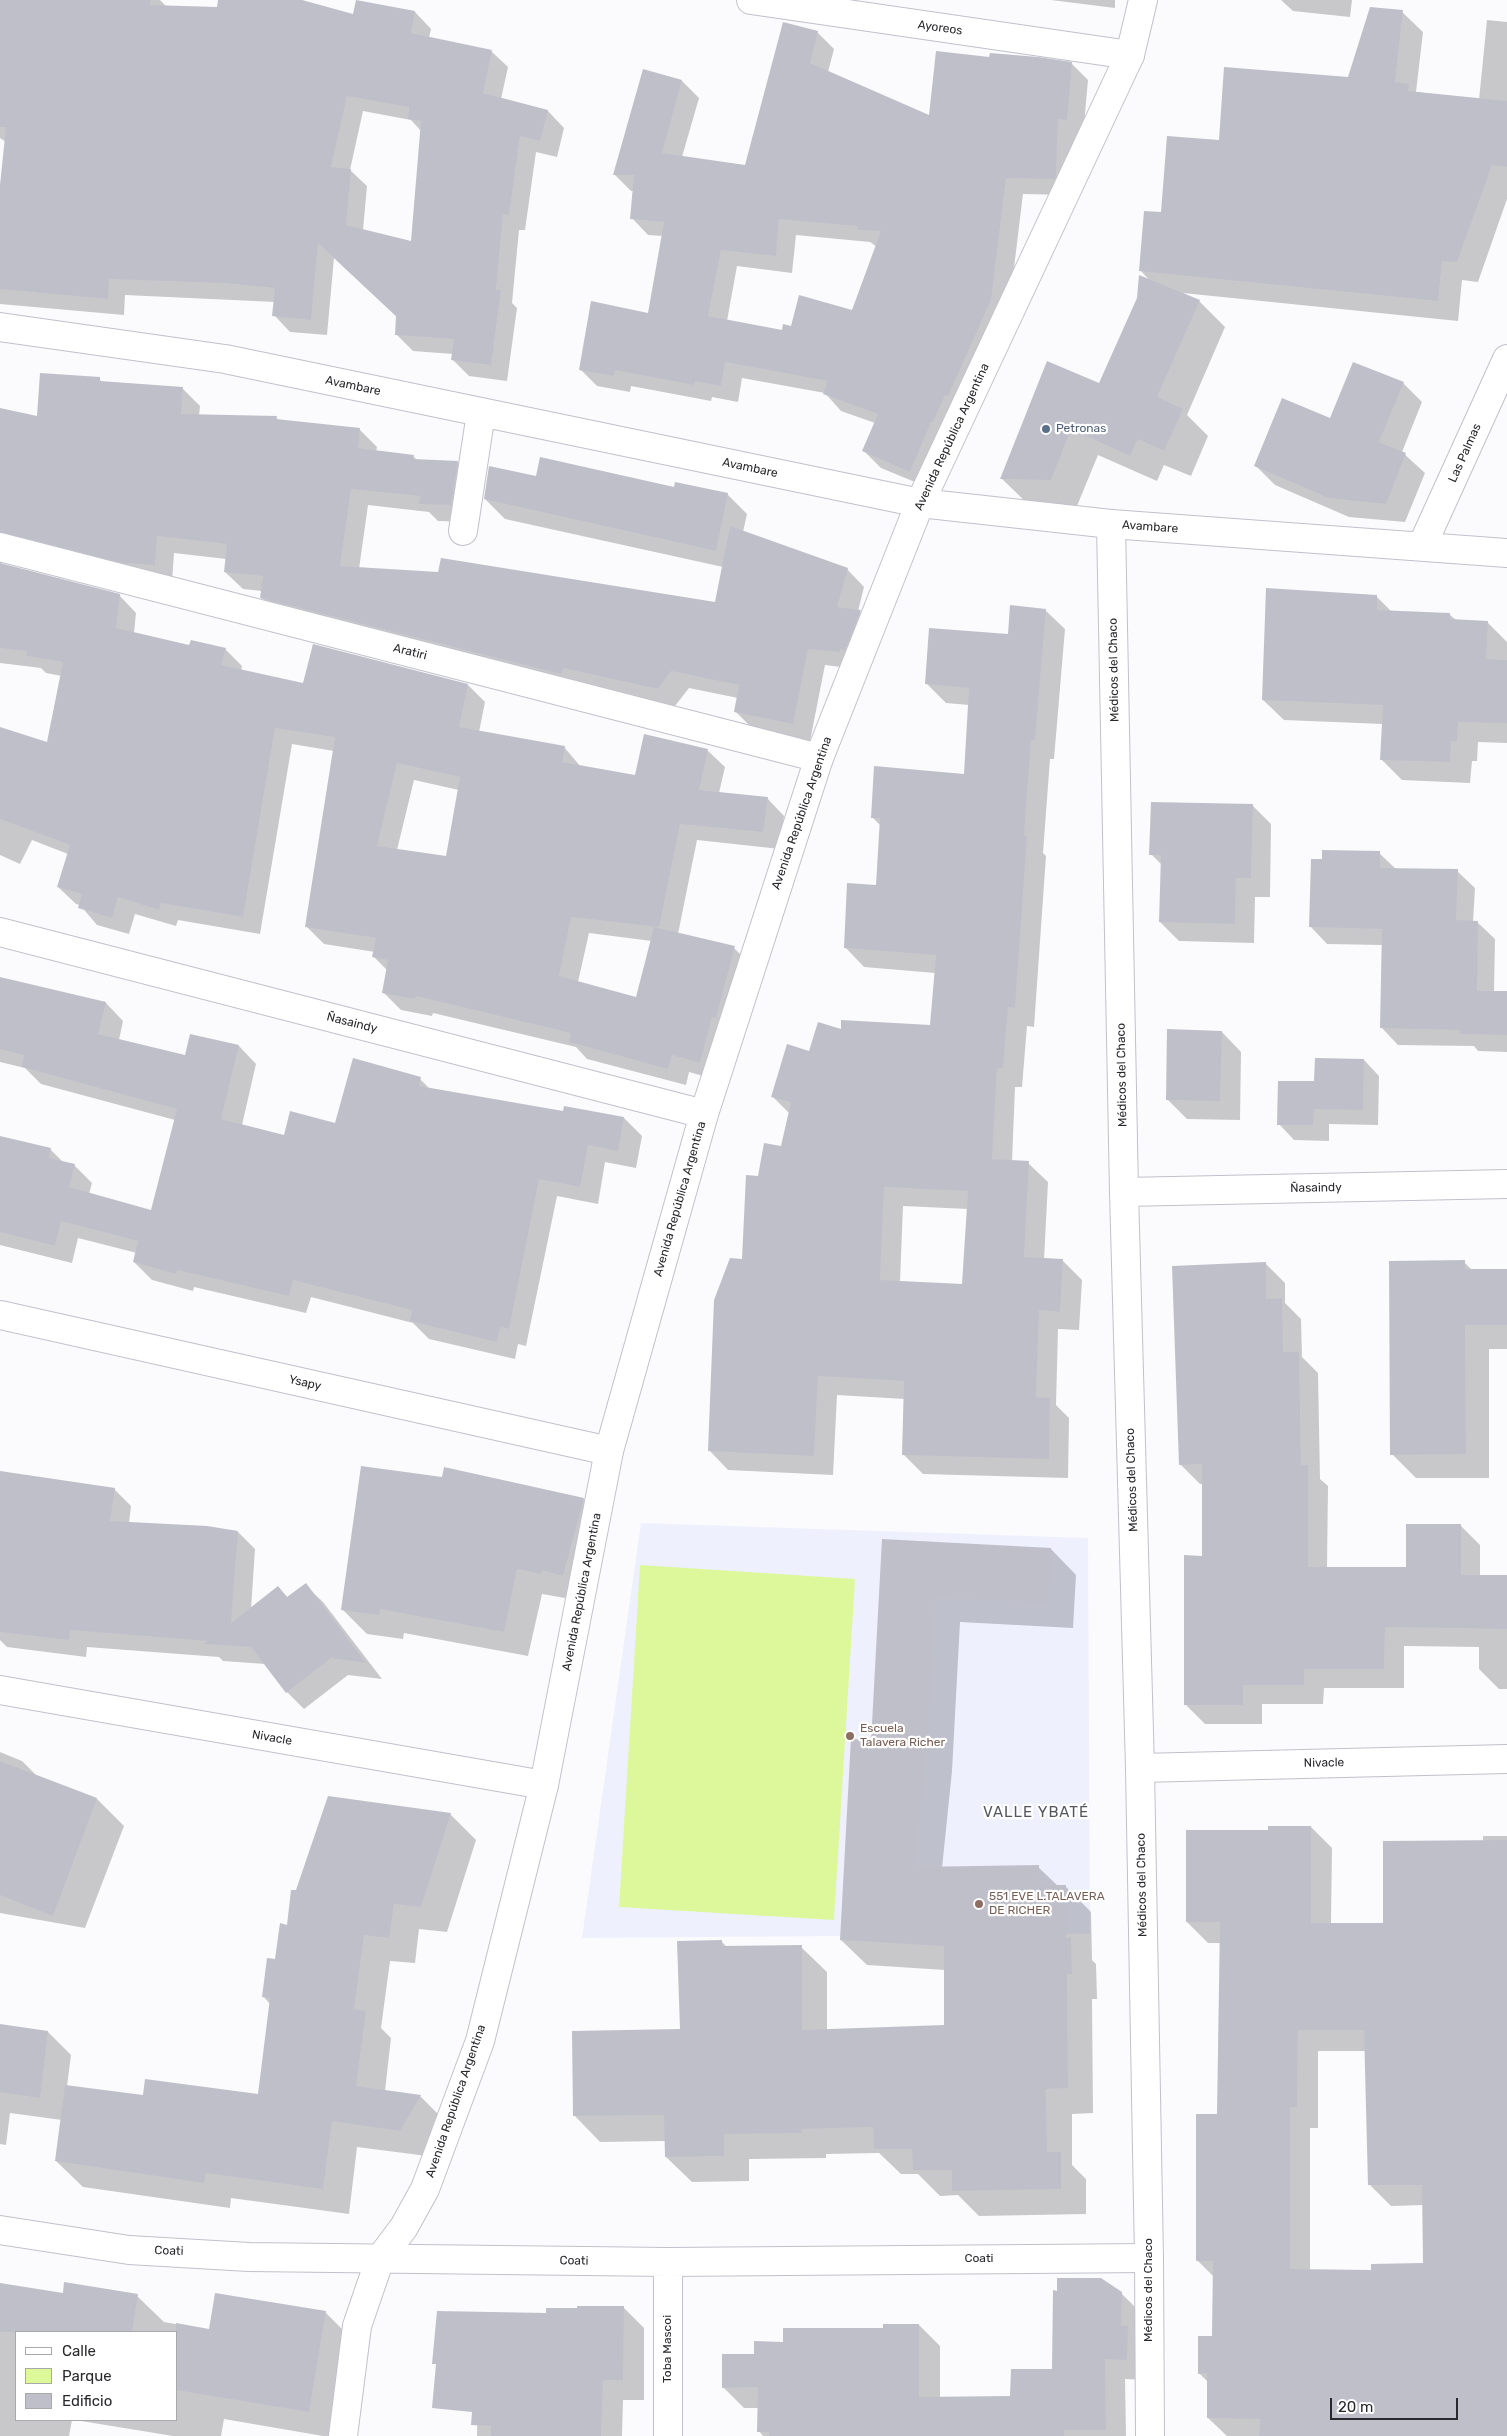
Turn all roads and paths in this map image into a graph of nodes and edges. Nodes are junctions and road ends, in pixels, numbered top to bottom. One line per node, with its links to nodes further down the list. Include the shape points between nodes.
1 (751, 0): 3 (street, Ayoreos)
2 (1143, 0): 3 (street, Avenida República Argentina)
3 (1130, 55): 7 (street, Avenida República Argentina)
4 (0, 327): 6 (street, Avambare, via 225,359)
5 (1507, 359): 10 (street, Las Palmas)
6 (482, 413): 7 (street, Avambare); 9 (street)
7 (920, 503): 8 (street, Avambare); 13 (street, Avenida República Argentina)
8 (1111, 524): 10 (street, Avambare); 17 (street, Médicos del Chaco)
9 (463, 531)
10 (1422, 546): 12 (street, Avambare)
11 (0, 547): 13 (street, Aratiri)
12 (1507, 553)
13 (819, 758): 15 (street, Avenida República Argentina)
14 (0, 932): 15 (street, Ñasaindy)
15 (704, 1114): 19 (street, Avenida República Argentina)
16 (1507, 1184): 17 (street, Ñasaindy)
17 (1124, 1192): 22 (street, Médicos del Chaco)
18 (0, 1315): 19 (street, Ysapy)
19 (609, 1451): 23 (street, Avenida República Argentina)
20 (0, 1690): 23 (street, Nivacle)
21 (1507, 1759): 22 (street, Nivacle)
22 (1140, 1768): 25 (street, Médicos del Chaco)
23 (544, 1785): 26 (street, Avenida República Argentina, via 480,2041 425,2189 404,2227)
24 (0, 2230): 26 (street, Coati, via 130,2250 249,2257)
25 (1149, 2258): 27 (street, Coati); 30 (street, Médicos del Chaco)
26 (380, 2259): 27 (street, Coati); 28 (street, Avenida República Argentina, via 357,2326)
27 (668, 2262): 29 (street, Toba Mascoi)
28 (343, 2436)
29 (668, 2436)
30 (1150, 2436)

